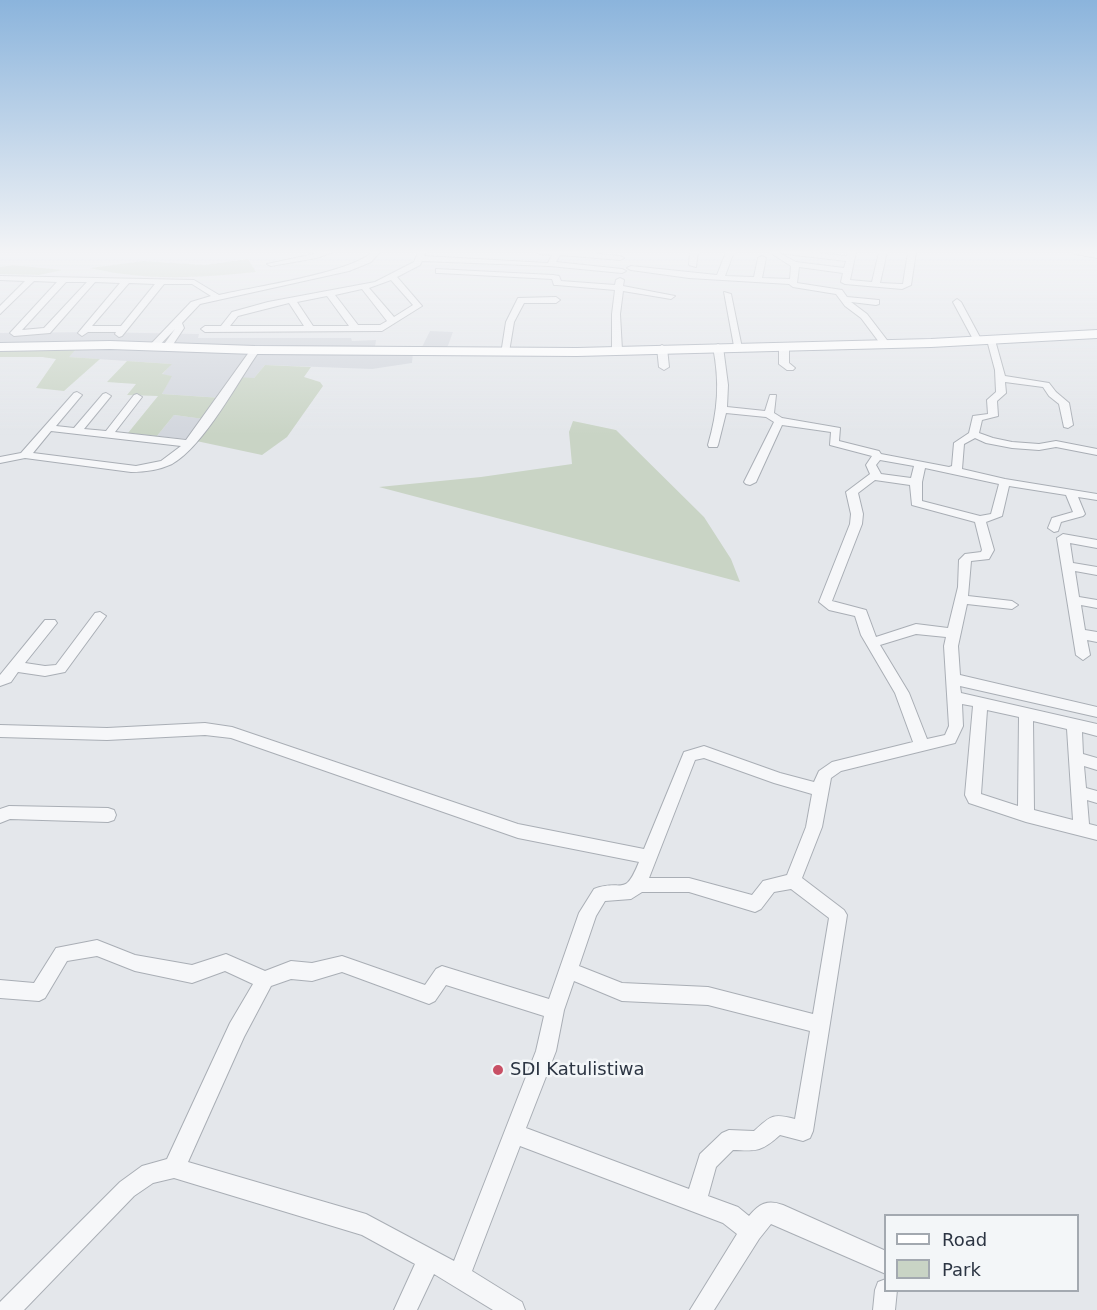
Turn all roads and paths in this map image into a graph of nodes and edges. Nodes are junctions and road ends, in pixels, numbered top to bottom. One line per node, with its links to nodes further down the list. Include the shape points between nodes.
1 (32, 313): 2 (street, via 14,333 47,331)
2 (63, 313)
3 (98, 313): 4 (street, via 83,331 121,332)
4 (136, 313)
5 (185, 313): 18 (street)
6 (243, 313): 20 (street, via 231,317)
7 (258, 313): 21 (street)
8 (300, 313): 23 (street)
9 (344, 313): 22 (street)
10 (386, 313): 17 (street)
11 (409, 313): 17 (street)
12 (514, 313): 35 (street)
13 (618, 313): 34 (street)
14 (731, 313): 27 (street)
15 (860, 313): 26 (street)
16 (965, 313): 25 (street)
17 (393, 322): 22 (street, via 382,328)
18 (177, 323): 30 (street, via 170,326); 30 (street, via 180,328)
19 (205, 329): 20 (street)
20 (223, 329): 21 (street)
21 (268, 329): 23 (street)
22 (356, 329): 23 (street)
23 (311, 330)
24 (1096, 336): 25 (main road)
25 (985, 340): 26 (main road); 38 (street)
26 (885, 344): 28 (main road)
27 (740, 346): 28 (main road); 31 (main road)
28 (784, 346): 37 (street, via 784,364)
29 (0, 347): 30 (main road)
30 (160, 347): 33 (main road)
31 (718, 347): 32 (main road); 43 (street, via 726,387)
32 (662, 348): 34 (main road); 36 (street)
33 (255, 350): 35 (main road); 51 (street)
34 (617, 350): 35 (main road)
35 (504, 352)
36 (664, 367)
37 (790, 368)
38 (1000, 378): 46 (street, via 1046,385 1064,403); 49 (street, via 1001,395 991,401 993,416 976,419)
39 (77, 395): 47 (street)
40 (106, 396): 48 (street)
41 (137, 397): 50 (street)
42 (773, 397): 44 (street)
43 (723, 410): 44 (street); 52 (street)
44 (769, 414): 45 (street)
45 (779, 421): 55 (street, via 834,430 834,443 870,450); 60 (street)
46 (1068, 425)
47 (48, 428): 48 (street); 54 (street)
48 (77, 431): 50 (street)
49 (974, 434): 53 (street, via 1012,445 1056,444); 57 (street, via 959,443)
50 (108, 435): 51 (street)
51 (188, 443): 54 (street, via 176,457 140,469)
52 (713, 445)
53 (1097, 452)
54 (25, 455): 56 (street)
55 (877, 456): 58 (street); 59 (street, via 871,465)
56 (0, 460)
57 (954, 471): 58 (street); 61 (street)
58 (918, 473): 59 (street); 64 (street, via 916,502)
59 (876, 475): 78 (street, via 851,494 858,512 856,524 825,602 861,614)
60 (750, 482)
61 (1005, 482): 62 (street); 64 (street, via 996,516)
62 (1070, 492): 63 (street); 65 (street, via 1079,514 1056,520)
63 (1097, 497)
64 (980, 520): 69 (street, via 988,553 965,560)
65 (1054, 528)
66 (1097, 544): 67 (street, via 1063,538)
67 (1067, 566): 68 (street); 70 (street)
68 (1097, 571)
69 (962, 599): 72 (street); 75 (street)
70 (1074, 600): 71 (street); 76 (street)
71 (1097, 604)
72 (1012, 605)
73 (100, 616): 80 (street, via 60,669)
74 (50, 623): 80 (street)
75 (952, 633): 78 (street, via 916,629); 81 (street)
76 (1080, 634): 77 (street); 79 (street)
77 (1097, 637)
78 (873, 642): 90 (street, via 902,693)
79 (1083, 655)
80 (15, 667): 82 (street)
81 (954, 679): 83 (street); 85 (street)
82 (0, 681)
83 (955, 697): 84 (street); 90 (street, via 954,735 950,740)
84 (980, 703): 86 (street); 97 (street, via 972,795)
85 (1097, 712)
86 (1026, 713): 87 (street); 97 (street)
87 (1074, 725): 88 (street); 91 (street)
88 (1097, 730)
89 (0, 731): 101 (street, via 107,734 205,729 232,733 518,831)
90 (922, 746): 93 (street, via 837,766 824,775)
91 (1076, 758): 92 (street); 94 (street)
92 (1097, 764)
93 (820, 790): 101 (street, via 704,752 694,753 686,759); 102 (street, via 814,826)
94 (1078, 792): 95 (street); 99 (street)
95 (1097, 797)
96 (108, 815): 98 (street, via 9,812)
97 (1026, 815): 99 (street)
98 (0, 816)
99 (1081, 828): 100 (street)
100 (1097, 832)
101 (648, 857): 103 (street)
102 (793, 881): 103 (street, via 769,885 755,904 689,885); 108 (street, via 838,915)
103 (638, 885): 104 (street, via 631,892 607,892 594,900)
104 (569, 970): 107 (street); 108 (street, via 622,992 708,996)
105 (265, 980): 106 (street, via 226,962 192,974 135,963 97,948 62,954 39,992); 107 (street, via 291,970 312,972 342,964 429,995 442,975); 110 (street, via 237,1030)
106 (0, 989)
107 (555, 1010): 109 (street, via 546,1051)
108 (821, 1025): 111 (street, via 803,1131 777,1124 758,1141 729,1140 707,1161)
109 (515, 1134): 111 (street); 115 (street)
110 (174, 1168): 113 (street, via 366,1225); 117 (street, via 148,1173 127,1189)
111 (696, 1203): 112 (street, via 730,1215)
112 (751, 1231): 114 (street, via 766,1214 775,1213); 120 (street)
113 (429, 1260): 115 (street); 118 (street)
114 (884, 1263)
115 (459, 1276): 119 (street)
116 (886, 1292): 121 (street)
117 (8, 1310)
118 (405, 1310)
119 (514, 1310)
120 (701, 1310)
121 (884, 1310)

